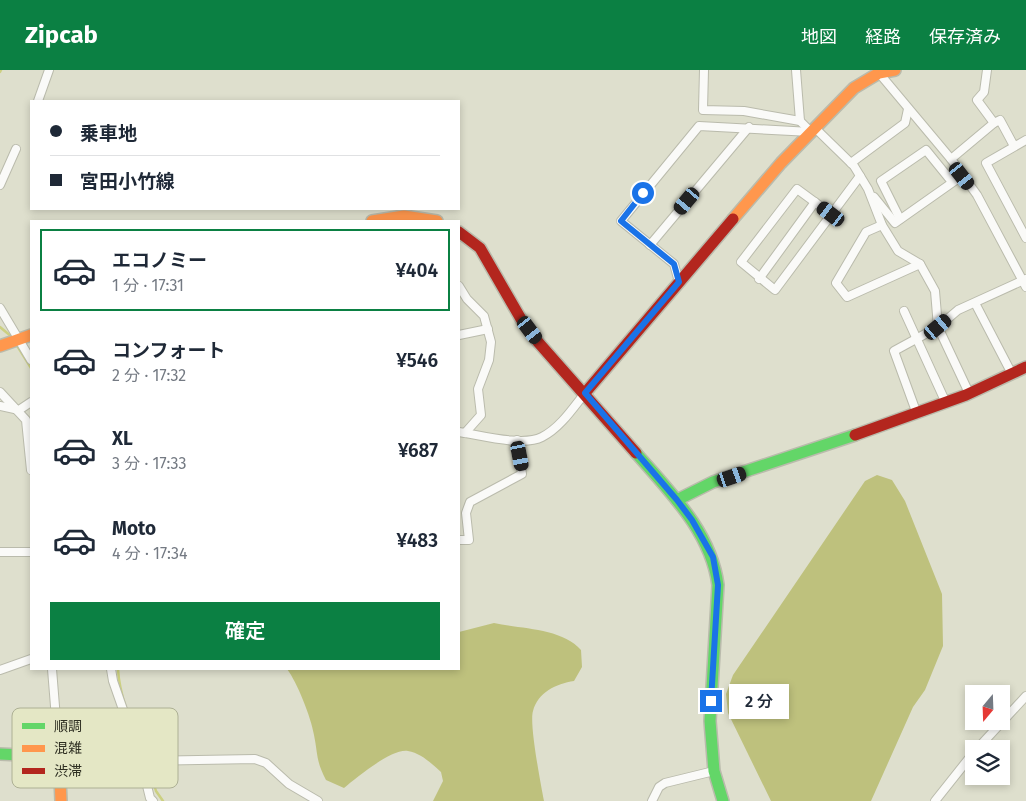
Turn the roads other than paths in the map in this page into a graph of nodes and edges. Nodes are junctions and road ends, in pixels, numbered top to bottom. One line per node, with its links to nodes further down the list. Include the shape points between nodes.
1 (48, 70): 7 (street)
2 (704, 70): 9 (street, via 703,110 744,111)
3 (796, 70): 9 (street)
4 (895, 70): 6 (street)
5 (986, 70): 10 (street, via 984,92 977,100)
6 (879, 73): 8 (street); 12 (street, via 854,88)
7 (38, 100)
8 (908, 109): 16 (street); 17 (street, via 905,123)
9 (800, 120): 12 (street)
10 (994, 123): 14 (street, via 1000,120); 16 (street)
11 (749, 127): 12 (street); 31 (street); 31 (street, via 699,126 621,221)
12 (813, 130): 17 (street); 34 (street)
13 (1026, 140): 14 (street)
14 (1014, 146): 30 (street, via 986,163)
15 (16, 149): 21 (street)
16 (951, 159): 19 (street)
17 (851, 163): 18 (street)
18 (860, 176): 22 (street); 24 (street)
19 (962, 176): 20 (street); 35 (street, via 977,195)
20 (952, 182): 25 (street); 25 (street, via 926,150 881,181)
21 (0, 184)
22 (868, 189): 25 (street, via 895,223); 28 (street)
23 (815, 202): 24 (street); 33 (street); 33 (street, via 797,189 740,262)
24 (831, 214): 33 (street, via 775,290)
25 (900, 219)
26 (376, 220): 27 (street, via 413,216)
27 (432, 220)
28 (882, 225): 32 (street, via 898,251); 32 (street, via 866,232 836,282 847,297)
29 (460, 233): 50 (street, via 480,248 521,319)
30 (1026, 236)
31 (650, 245): 34 (street, via 674,264)
32 (920, 264): 40 (street, via 935,291)
33 (759, 278)
34 (679, 282): 50 (street)
35 (1025, 282): 37 (street)
36 (460, 288): 41 (street, via 484,316)
37 (975, 304): 40 (street, via 958,310); 48 (street)
38 (0, 308): 43 (street)
39 (904, 311): 44 (street)
40 (938, 327): 44 (street); 51 (street)
41 (488, 329): 42 (street); 57 (street, via 490,360 478,389 481,415)
42 (460, 335)
43 (26, 337): 45 (street); 46 (street)
44 (916, 338): 53 (street); 56 (street, via 894,351)
45 (0, 346)
46 (30, 355)
47 (1026, 367): 48 (street)
48 (1012, 374): 51 (street)
49 (0, 392): 55 (street)
50 (585, 393): 58 (street, via 551,432 541,438); 60 (street)
51 (969, 393): 53 (street)
52 (30, 403): 55 (street)
53 (946, 403): 56 (street)
54 (0, 406): 55 (street)
55 (19, 410): 59 (street, via 28,428)
56 (917, 414): 60 (street, via 688,492)
57 (462, 433): 58 (street)
58 (516, 440): 61 (street, via 522,474 470,502 466,513 468,540)
59 (30, 456)
60 (677, 500): 74 (street, via 705,541 716,570 718,585 710,721)
61 (460, 540)
62 (0, 552): 63 (street)
63 (30, 552)
64 (30, 659): 65 (street)
65 (0, 670)
66 (52, 670): 69 (street)
67 (111, 670): 70 (street)
68 (1026, 696): 71 (street)
69 (55, 708)
70 (122, 708)
71 (985, 740)
72 (178, 760): 79 (street, via 255,759 266,763 289,784)
73 (965, 763): 82 (street)
74 (714, 771): 80 (street, via 664,783); 81 (street)
75 (60, 788): 77 (street)
76 (147, 788): 78 (street)
77 (61, 801)
78 (153, 801)
79 (318, 801)
80 (652, 801)
81 (723, 801)
82 (935, 801)

